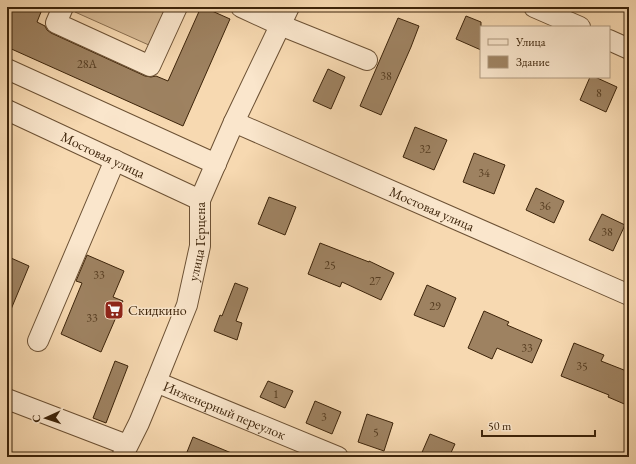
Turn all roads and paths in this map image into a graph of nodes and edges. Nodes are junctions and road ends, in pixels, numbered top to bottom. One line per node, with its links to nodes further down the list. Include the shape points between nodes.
1 (63, 7): 2 (street, via 56,23 150,66)
2 (177, 7)
3 (242, 7): 6 (street)
4 (289, 7): 6 (street, улица Герцена)
5 (534, 7): 7 (street)
6 (280, 25): 10 (street); 13 (street, улица Герцена)
7 (578, 26)
8 (610, 40): 9 (street)
9 (629, 49)
10 (368, 60)
11 (7, 70): 15 (street)
12 (7, 110): 14 (street, Мостовая улица)
13 (234, 122): 15 (street, улица Герцена); 17 (street, Мостовая улица)
14 (115, 160): 16 (street, Мостовая улица); 18 (street)
15 (216, 164): 16 (street, улица Герцена)
16 (200, 200): 19 (street, улица Герцена, via 200,246 187,305)
17 (629, 295)
18 (38, 341)
19 (156, 382): 21 (street, улица Герцена); 22 (street, Инженерный переулок)
20 (7, 399): 21 (street)
21 (125, 451)
22 (338, 457)

